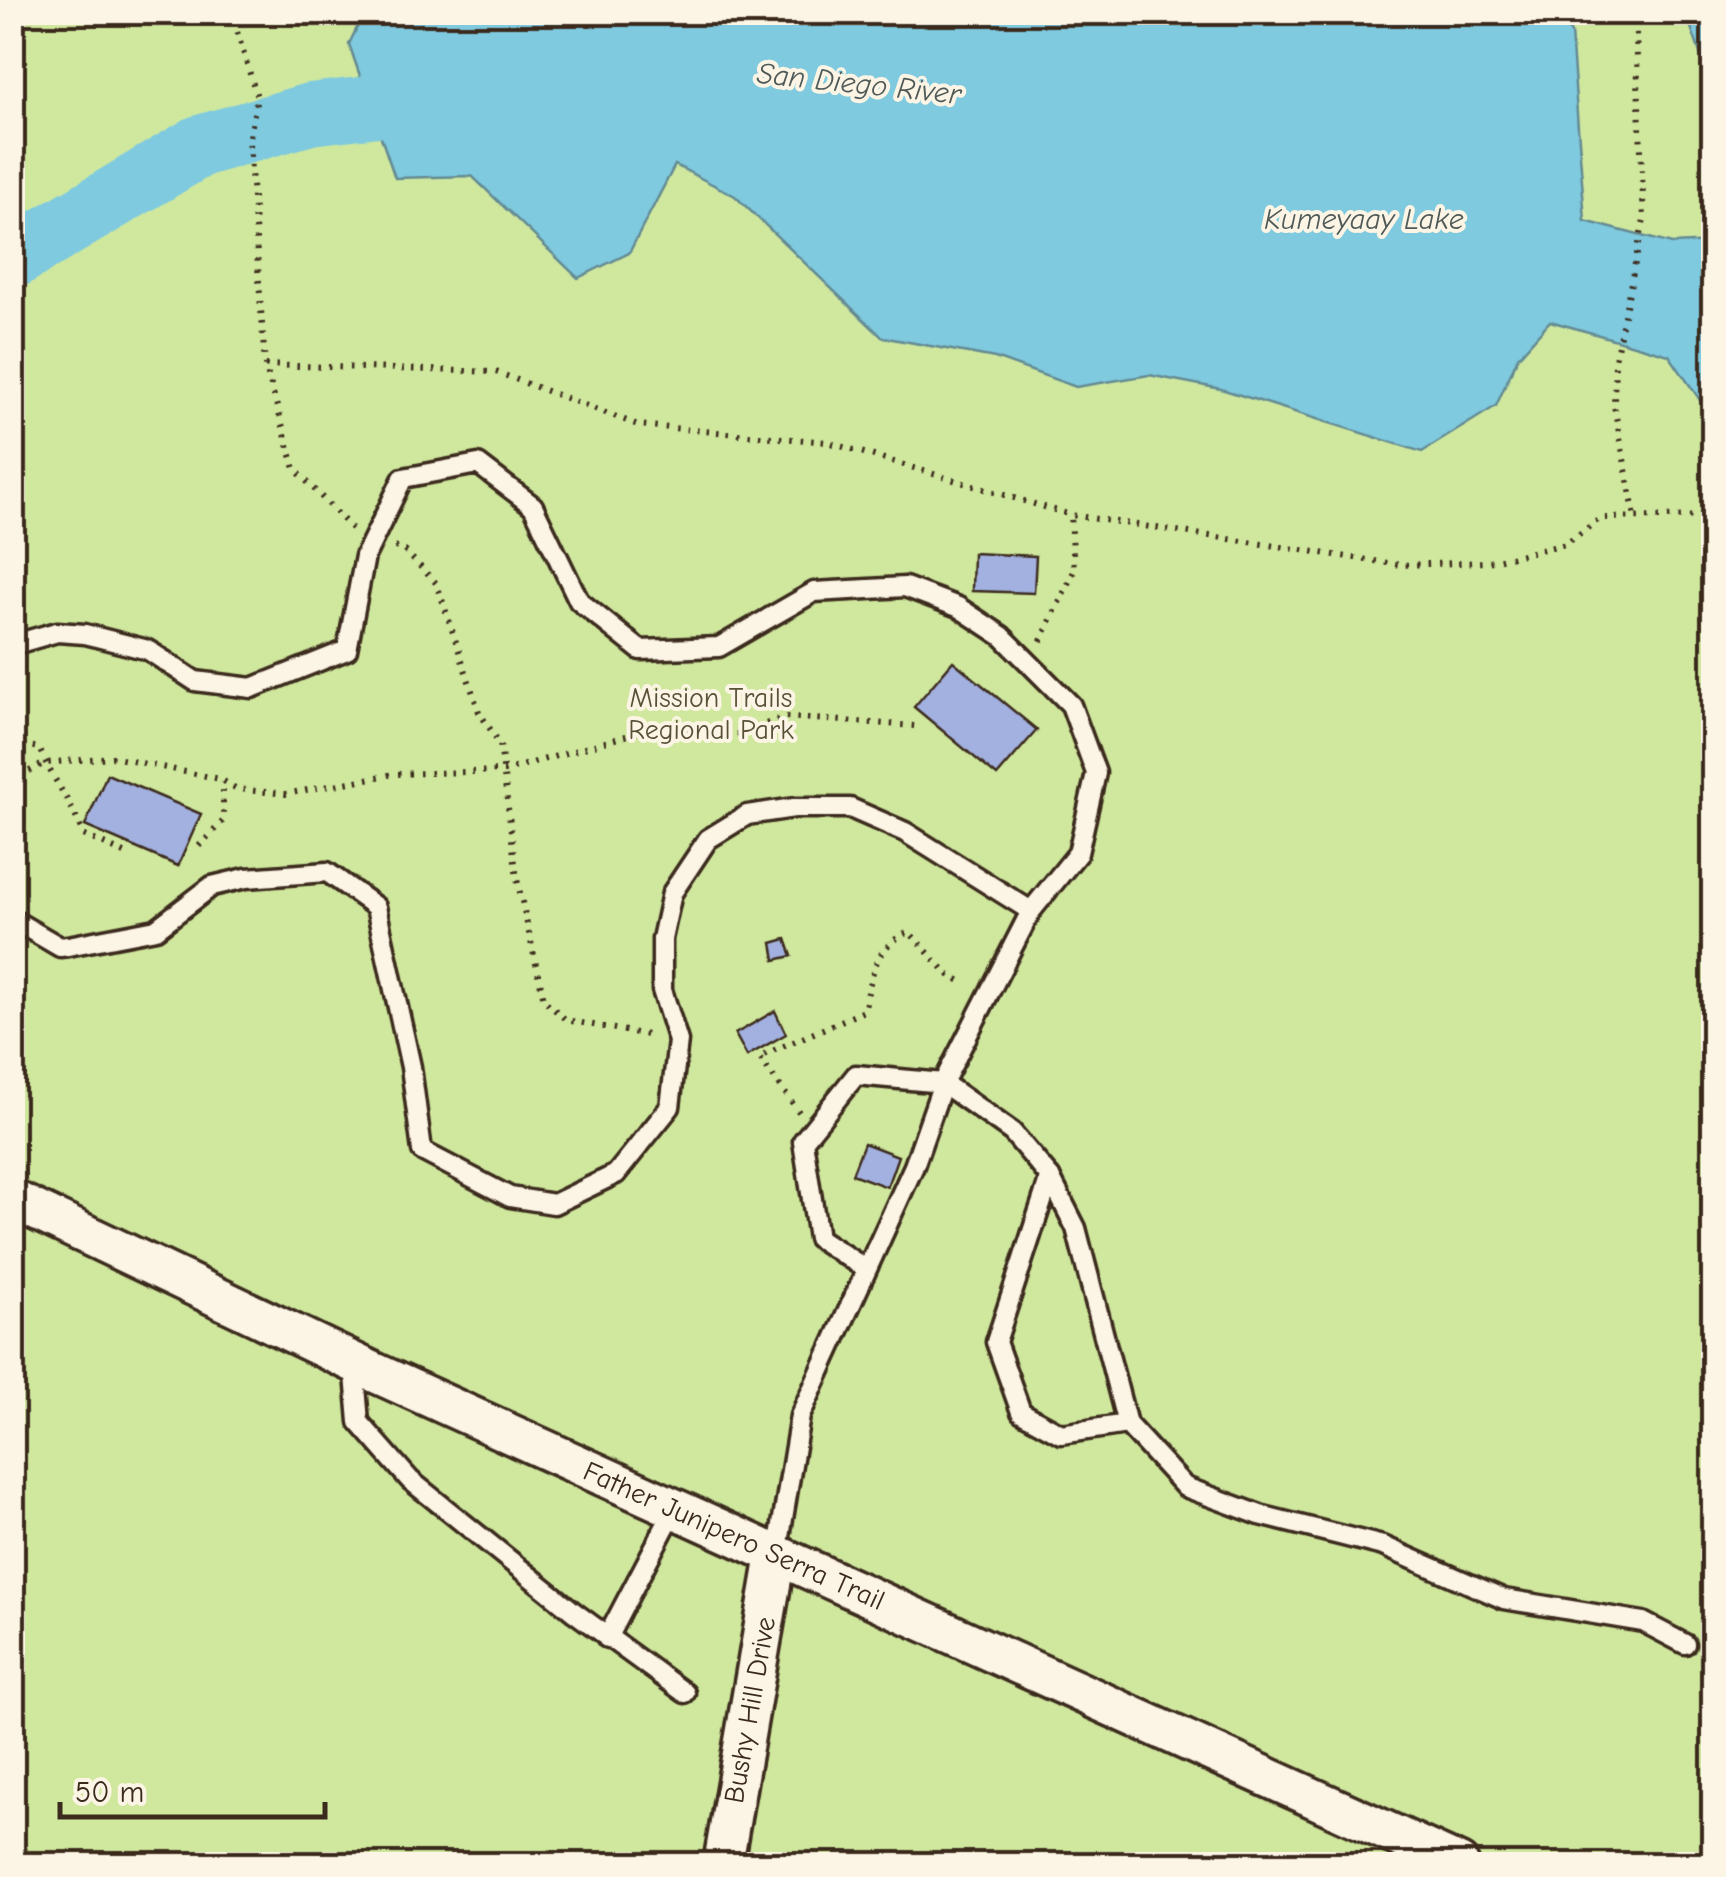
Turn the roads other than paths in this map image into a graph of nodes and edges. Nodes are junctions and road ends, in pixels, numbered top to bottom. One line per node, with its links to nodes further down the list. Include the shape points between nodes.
1 (12, 646): 2 (lane, via 57,632 85,634 148,650 195,681 252,688 348,650 365,556 403,478 478,464 534,506 578,601 640,650 720,647 814,592 905,587 958,607 1002,636 1071,706 1096,773 1078,854)
2 (1031, 911): 3 (lane, via 905,832 850,808 747,815 708,839 672,893 662,939 662,990 678,1041 670,1106 616,1174 554,1204 510,1197 422,1151 412,1067 376,907 327,872 212,886 156,929 68,946); 4 (lane)
3 (12, 919)
4 (942, 1083): 5 (lane, via 1012,1132); 7 (lane, via 914,1166); 7 (lane, via 856,1075 803,1141 818,1238)
5 (1050, 1177): 9 (lane, via 1076,1228); 9 (lane, via 996,1342 1022,1412 1060,1434)
6 (12, 1199): 8 (street, Father Junipero Serra Trail)
7 (866, 1269): 11 (lane, via 800,1416)
8 (354, 1363): 10 (street, Father Junipero Serra Trail); 12 (lane, via 360,1422 410,1480)
9 (1126, 1424): 13 (lane, via 1184,1487 1260,1515 1383,1546 1504,1599 1643,1622)
10 (674, 1510): 11 (street, Father Junipero Serra Trail); 12 (lane)
11 (776, 1556): 15 (street, Bushy Hill Drive); 16 (street, Father Junipero Serra Trail)
12 (607, 1638): 14 (lane)
13 (1685, 1644)
14 (685, 1694)
15 (723, 1864)
16 (1458, 1864)

